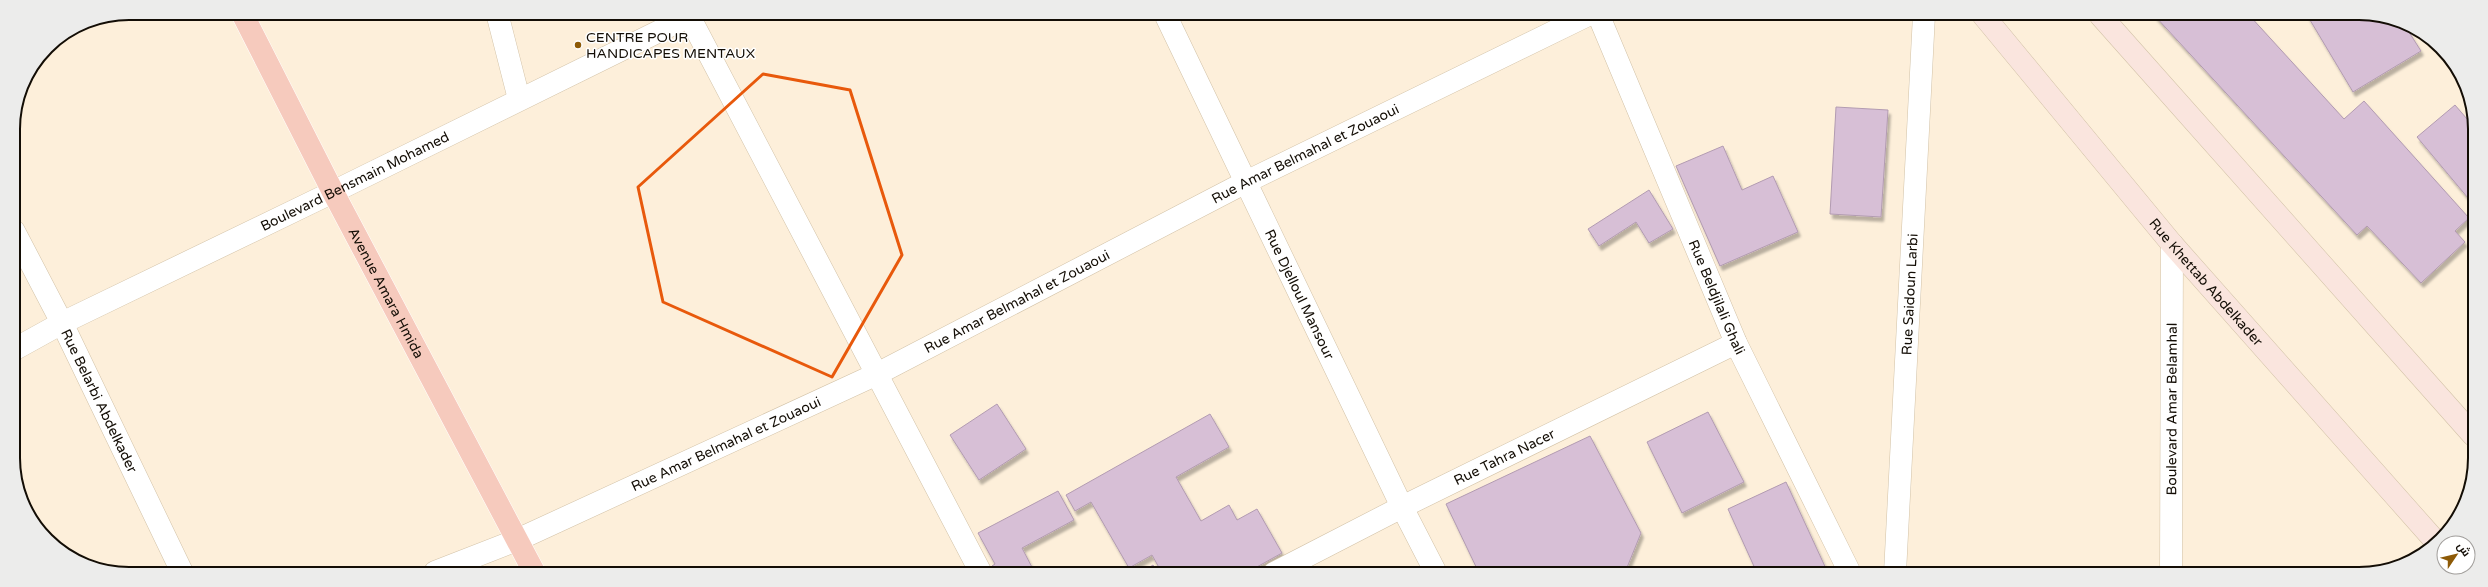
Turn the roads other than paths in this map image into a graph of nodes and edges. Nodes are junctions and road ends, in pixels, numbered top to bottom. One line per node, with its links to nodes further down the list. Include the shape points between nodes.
1 (246, 20): 13 (main road, Avenue Amara Hmida)
2 (499, 20): 11 (street)
3 (679, 20): 11 (street, Boulevard Bensmain Mohamed)
4 (694, 20): 19 (street)
5 (1168, 20): 12 (street, Rue Djelloul Mansour)
6 (1578, 20): 12 (street, Rue Amar Belmahal et Zouaoui)
7 (1601, 20): 17 (street, Rue Beldjilali Ghali)
8 (1924, 20): 31 (street, Rue Saidoun Larbi)
9 (1987, 20): 15 (main road, Rue Khettab Abdelkader)
10 (2104, 20): 20 (main road)
11 (519, 99): 13 (street, Boulevard Bensmain Mohamed)
12 (1246, 182): 19 (street, Rue Amar Belmahal et Zouaoui); 21 (street, Rue Djelloul Mansour)
13 (333, 192): 16 (street, Boulevard Bensmain Mohamed); 23 (main road, Avenue Amara Hmida)
14 (20, 242): 16 (street, Rue Belarbi Abdelkader)
15 (2172, 244): 22 (main road, Rue Khettab Abdelkader); 32 (street, Boulevard Amar Belamhal)
16 (62, 323): 18 (street, Boulevard Bensmain Mohamed); 24 (street, Rue Belarbi Abdelkader)
17 (1736, 343): 21 (street, Rue Tahra Nacer); 30 (street, Rue Beldjilali Ghali)
18 (20, 346)
19 (877, 374): 23 (street, Rue Amar Belmahal et Zouaoui); 27 (street)
20 (2468, 429)
21 (1402, 507): 28 (street, Rue Tahra Nacer); 29 (street, Rue Djelloul Mansour)
22 (2433, 538)
23 (518, 540): 25 (street, Rue Amar Belmahal et Zouaoui); 26 (main road, Avenue Amara Hmida)
24 (180, 567)
25 (449, 567)
26 (532, 567)
27 (978, 567)
28 (1286, 567)
29 (1433, 567)
30 (1847, 567)
31 (1895, 567)
32 (2171, 567)

